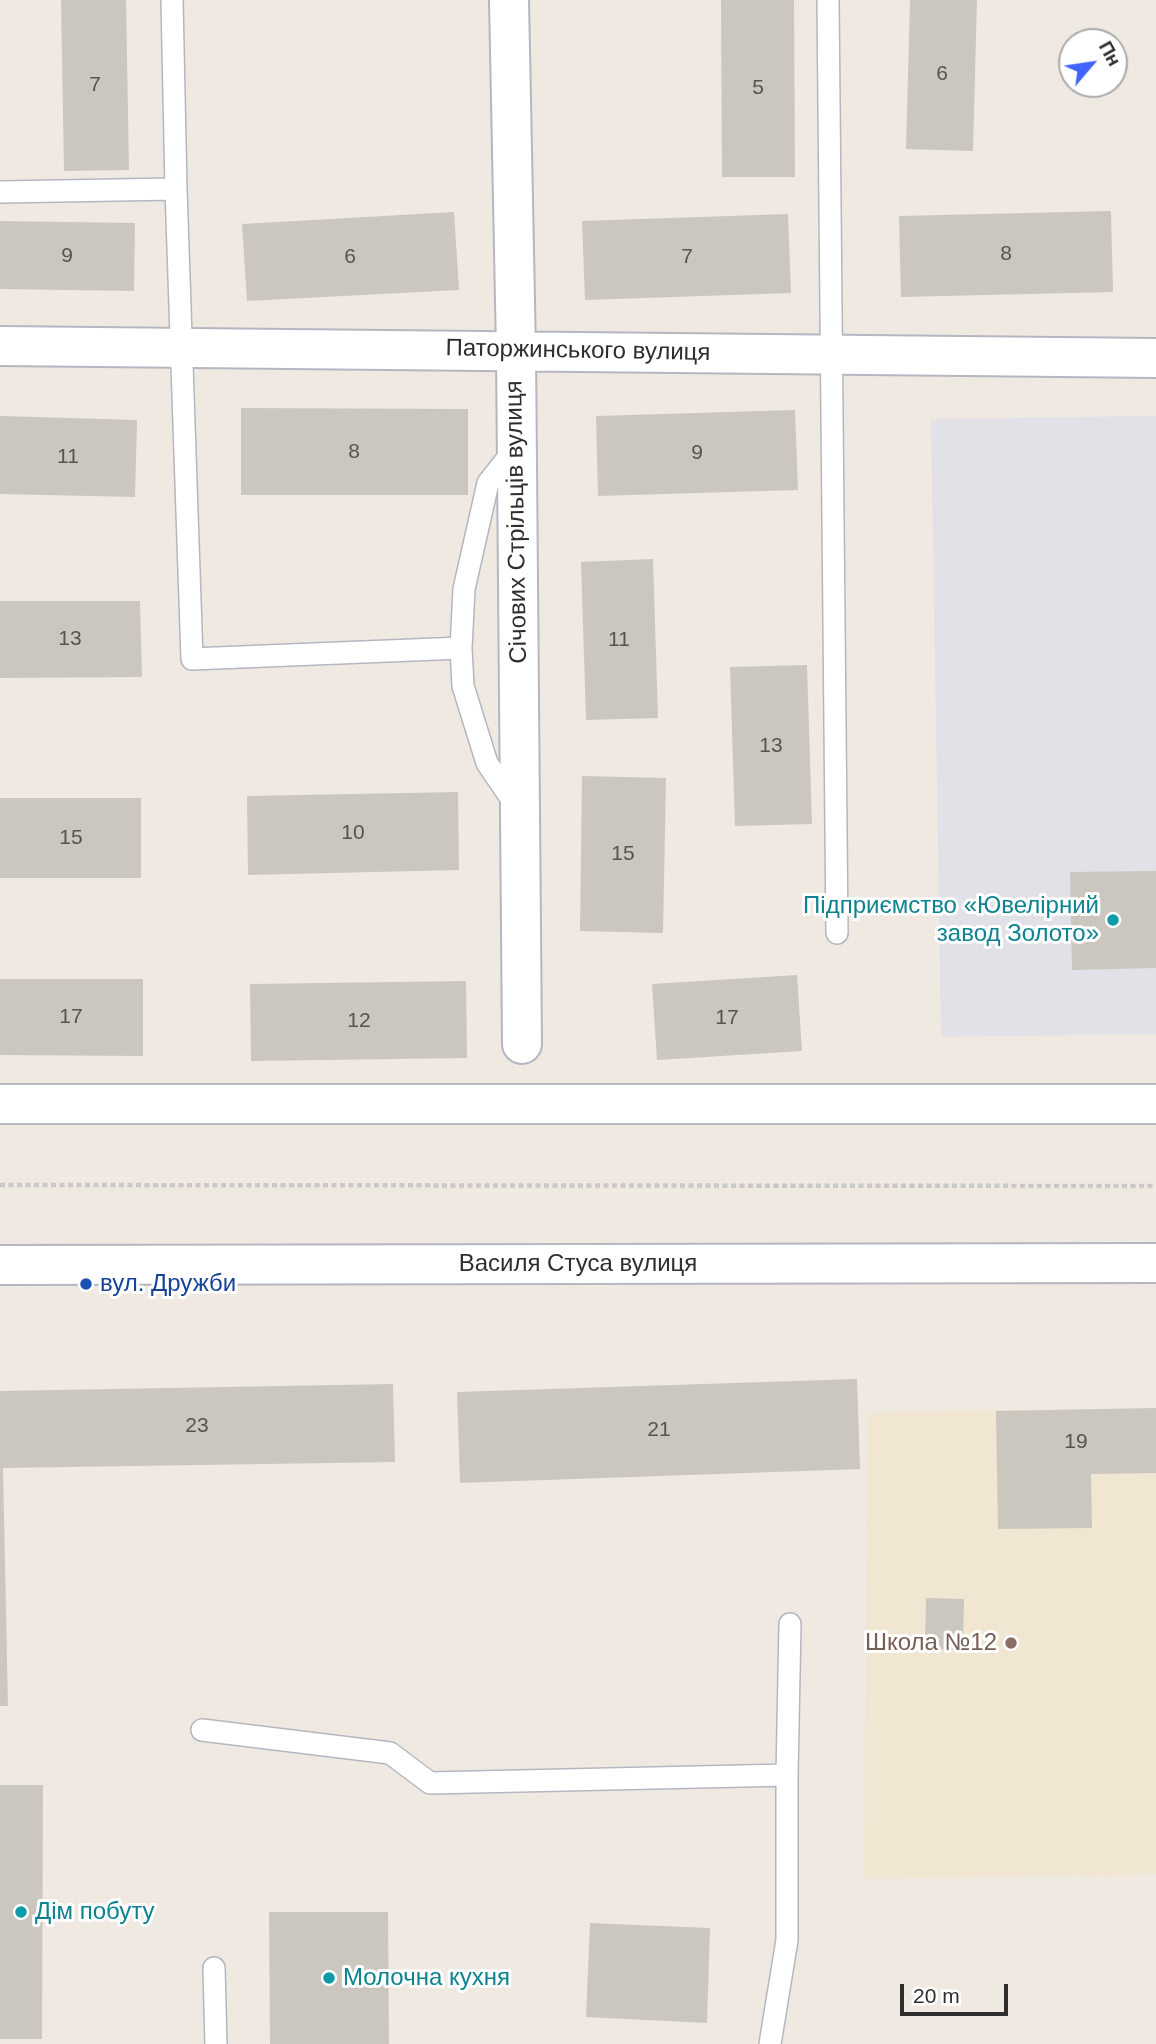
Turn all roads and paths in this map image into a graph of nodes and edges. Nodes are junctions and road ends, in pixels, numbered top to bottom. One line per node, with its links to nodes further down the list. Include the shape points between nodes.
1 (172, 0): 4 (lane)
2 (509, 0): 8 (street, Січових Стрільців вулиця)
3 (828, 0): 9 (lane)
4 (176, 189): 5 (lane); 7 (lane)
5 (0, 192)
6 (0, 346): 7 (street, Паторжинського вулиця)
7 (180, 348): 8 (street, Паторжинського вулиця); 12 (lane, via 192,659)
8 (516, 350): 9 (street, Паторжинського вулиця); 11 (street, Січових Стрільців вулиця)
9 (831, 354): 10 (street, Паторжинського вулиця); 14 (lane)
10 (1156, 358)
11 (517, 446): 12 (lane, via 488,482 464,589); 13 (street, Січових Стрільців вулиця)
12 (460, 648): 13 (lane, via 463,686 487,763)
13 (520, 810): 15 (street, Січових Стрільців вулиця)
14 (837, 933)
15 (522, 1044)
16 (0, 1104): 17 (street)
17 (1156, 1104)
18 (0, 1185): 19 (path)
19 (1156, 1186)
20 (1156, 1263): 21 (street, Василя Стуса вулиця)
21 (0, 1265)
22 (790, 1624): 24 (lane)
23 (202, 1730): 24 (lane, via 390,1753 430,1783)
24 (787, 1775): 27 (lane, via 788,1940)
25 (214, 1968): 26 (lane)
26 (216, 2044)
27 (770, 2044)

